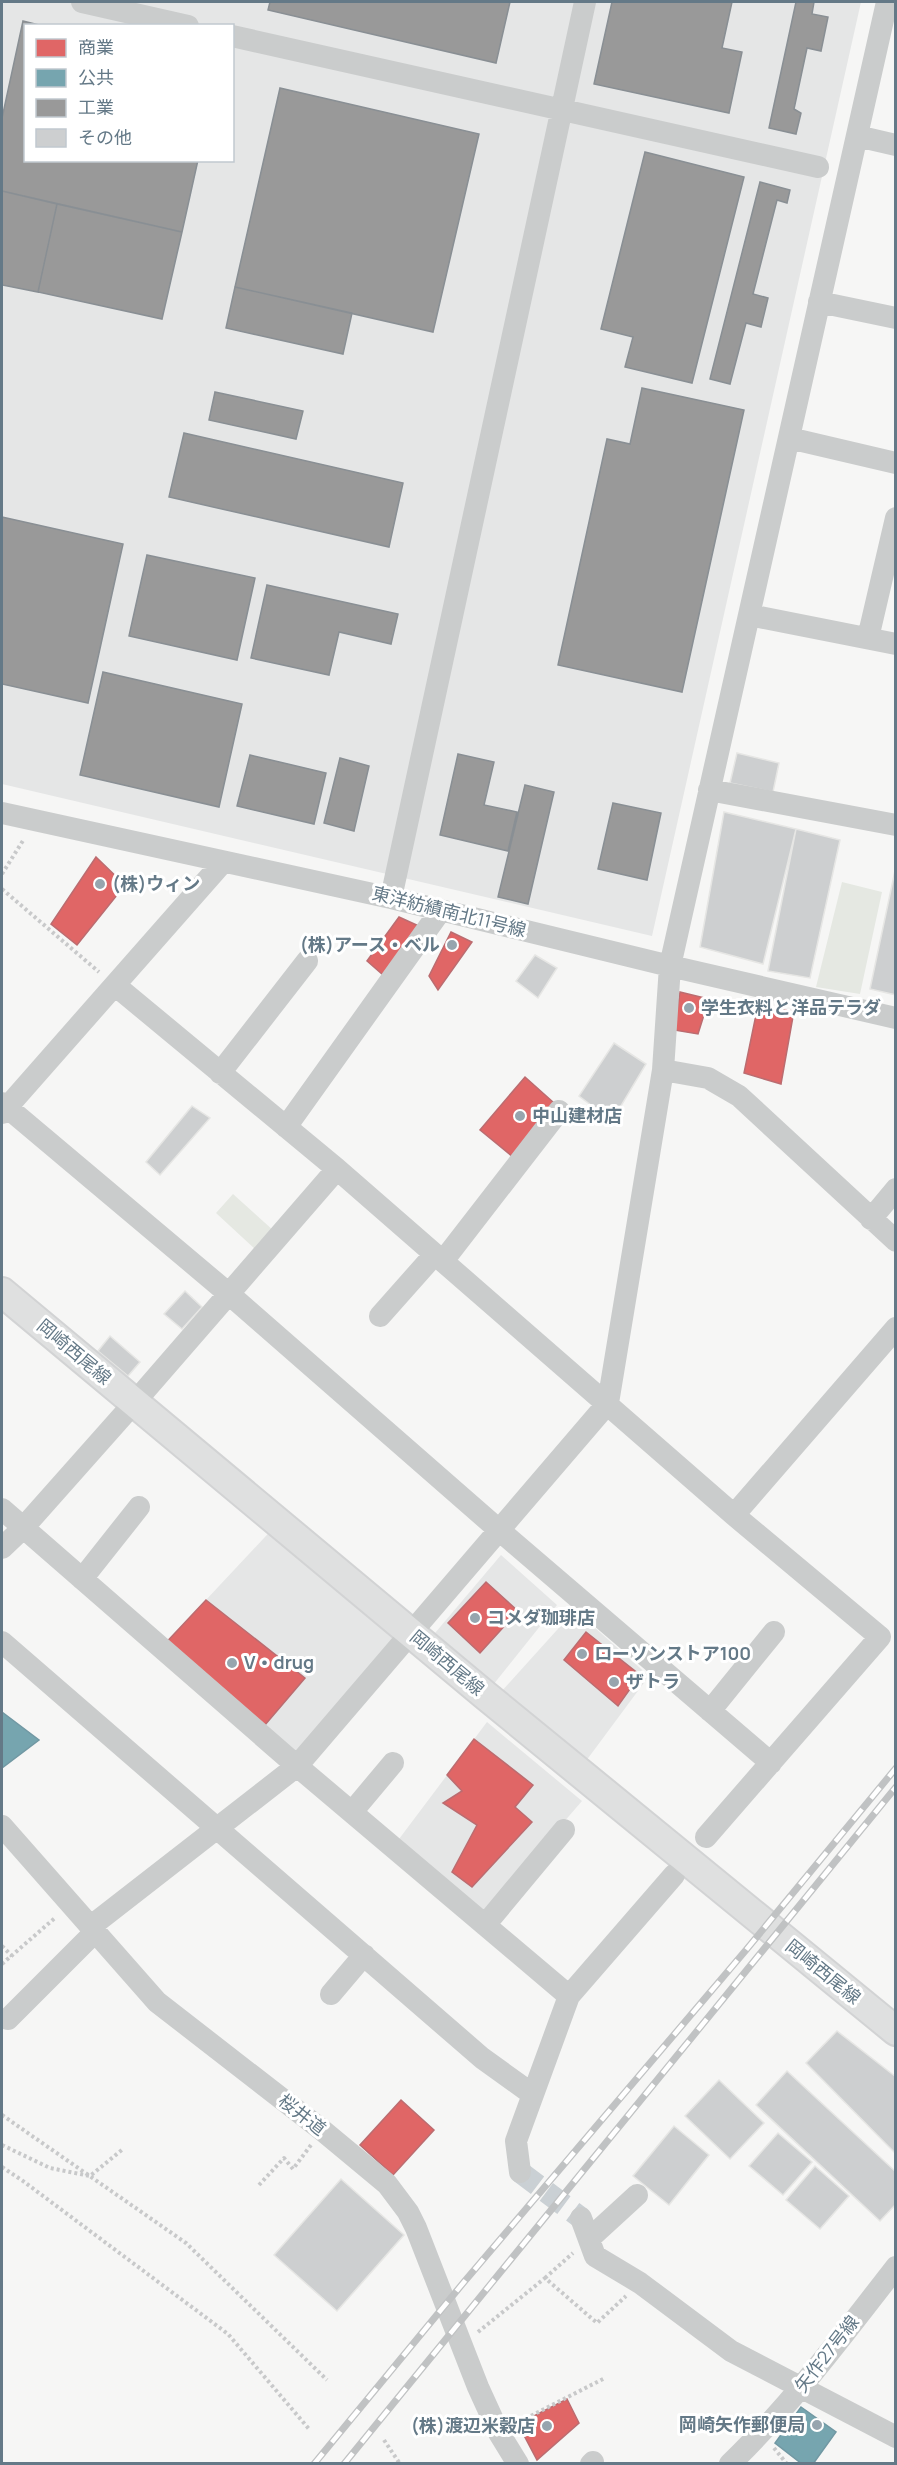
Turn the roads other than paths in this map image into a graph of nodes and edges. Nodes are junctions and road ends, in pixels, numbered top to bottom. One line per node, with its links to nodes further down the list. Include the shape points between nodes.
1 (82, 2): 4 (street)
2 (585, 2): 6 (street)
3 (887, 2): 7 (street)
4 (179, 24)
5 (234, 36): 6 (street)
6 (562, 110): 9 (street); 22 (street)
7 (857, 136): 8 (street); 10 (street)
8 (896, 145)
9 (818, 167)
10 (819, 302): 11 (street); 12 (street)
11 (896, 318)
12 (789, 438): 13 (street); 15 (street)
13 (896, 463)
14 (896, 518): 16 (street)
15 (749, 615): 16 (street); 18 (street)
16 (868, 638): 17 (street)
17 (896, 644)
18 (710, 790): 20 (street); 25 (street)
19 (2, 813): 21 (street, 東洋紡績南北11号線)
20 (896, 825)
21 (223, 862): 22 (street, 東洋紡績南北11号線); 26 (street)
22 (391, 898): 23 (street, 東洋紡績南北11号線)
23 (441, 910): 25 (street, 東洋紡績南北11号線); 32 (street)
24 (307, 961): 29 (street)
25 (670, 966): 27 (street, 東洋紡績南北11号線); 28 (street)
26 (116, 986): 29 (street); 30 (street)
27 (896, 1018)
28 (663, 1070): 35 (street, via 708,1078 739,1096); 43 (street)
29 (220, 1073): 32 (street)
30 (3, 1108): 39 (street)
31 (559, 1111): 37 (street)
32 (286, 1127): 33 (street)
33 (337, 1169): 37 (street); 39 (street)
34 (896, 1189): 35 (street)
35 (871, 1219): 36 (street)
36 (896, 1241)
37 (439, 1258): 40 (street); 43 (street)
38 (2, 1292): 42 (main road, 岡崎西尾線)
39 (229, 1294): 42 (street); 48 (street)
40 (380, 1316)
41 (896, 1328): 46 (street)
42 (134, 1403): 47 (street); 52 (main road, 岡崎西尾線)
43 (608, 1403): 46 (street); 48 (street)
44 (139, 1507): 50 (street)
45 (2, 1509): 47 (street)
46 (734, 1515): 56 (street, via 880,1637)
47 (23, 1528): 49 (street); 50 (street)
48 (499, 1530): 52 (street); 54 (street)
49 (2, 1548)
50 (82, 1579): 57 (street)
51 (774, 1632): 54 (street)
52 (411, 1633): 57 (street); 70 (main road, 岡崎西尾線)
53 (2, 1642): 60 (street)
54 (710, 1711): 56 (street)
55 (393, 1763): 58 (street)
56 (771, 1763): 62 (street)
57 (297, 1766): 58 (street); 60 (street)
58 (352, 1812): 64 (street)
59 (2, 1826): 65 (street, 桜井道)
60 (217, 1828): 65 (street); 66 (street)
61 (564, 1830): 64 (street)
62 (706, 1838)
63 (674, 1875): 68 (street)
64 (485, 1925): 68 (street)
65 (93, 1929): 69 (street); 77 (street, 桜井道, via 157,2002 387,2184 408,2212 499,2433)
66 (364, 1955): 67 (street); 71 (street, via 482,2058)
67 (332, 1994)
68 (569, 1996): 71 (street)
69 (8, 2019)
70 (896, 2031)
71 (532, 2094): 72 (street, via 516,2141)
72 (520, 2172)
73 (637, 2195): 75 (street, via 585,2229 595,2256 640,2283 731,2350)
74 (896, 2267): 75 (street, 矢作27号線)
75 (802, 2388): 76 (street); 78 (street, 矢作27号線)
76 (896, 2438)
77 (518, 2463)
78 (730, 2463)

